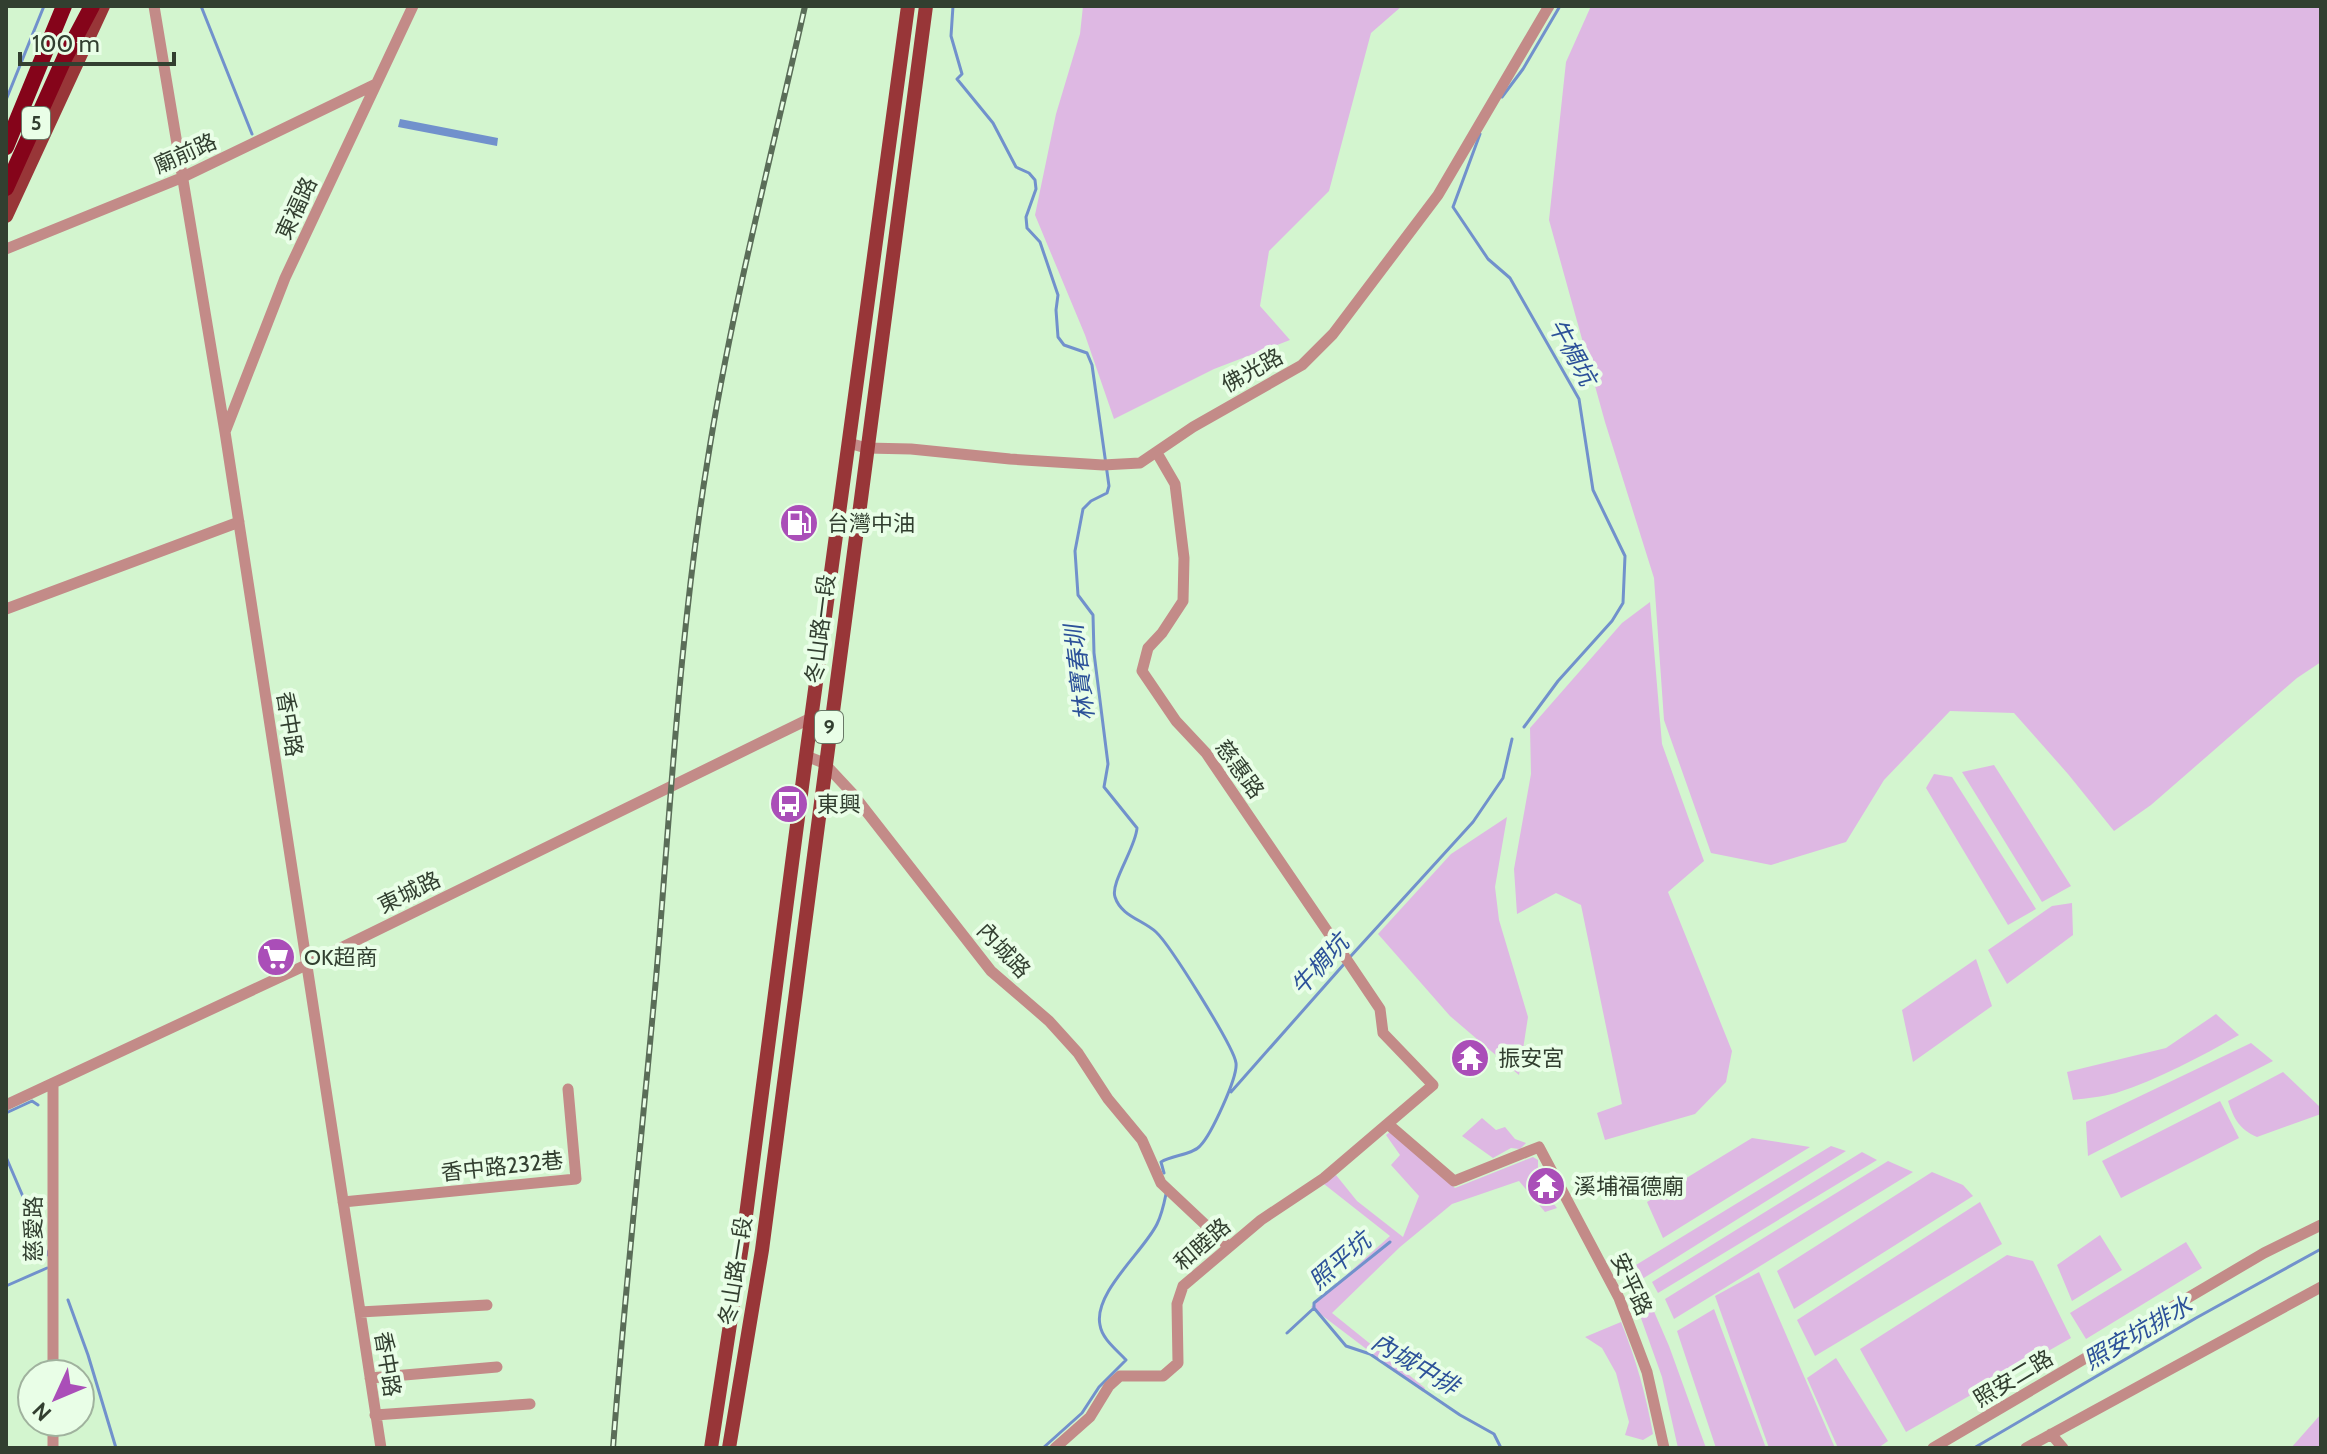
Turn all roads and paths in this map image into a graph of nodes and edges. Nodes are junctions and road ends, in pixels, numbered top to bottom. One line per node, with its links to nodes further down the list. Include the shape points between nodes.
1 (58, 6): 10 (main road)
2 (64, 6): 11 (highway, 5)
3 (154, 6): 12 (street, 香中路)
4 (413, 6): 9 (street, 東福路)
5 (908, 6): 17 (main road, 冬山路一段 / 9)
6 (926, 6): 18 (main road, 冬山路一段 / 9)
7 (1549, 6): 19 (street, 佛光路, via 1438,195 1333,334 1302,365 1215,413)
8 (99, 7): 13 (highway, 5, via 65,57); 14 (main road)
9 (376, 84): 12 (street, 廟前路); 16 (street, 東福路, via 285,278)
10 (6, 139)
11 (6, 147)
12 (181, 178): 15 (street, 廟前路); 16 (street, 香中路)
13 (6, 188)
14 (6, 216)
15 (6, 249)
16 (225, 432): 20 (street, 香中路)
17 (849, 443): 18 (street, 佛光路); 22 (main road, 冬山路一段 / 9)
18 (866, 448): 19 (street, 佛光路, via 1105,465 1140,463); 23 (main road, 冬山路一段 / 9)
19 (1157, 453): 28 (street, 慈惠路, via 1175,484 1183,601 1148,648 1142,671 1206,753 1380,1009 1383,1033)
20 (239, 522): 21 (street); 26 (street, 香中路)
21 (6, 609)
22 (811, 718): 23 (street); 24 (main road, 冬山路一段 / 9); 26 (street, 東城路)
23 (830, 720): 25 (main road, 冬山路一段 / 9)
24 (806, 756): 25 (street, 內城路); 34 (main road, 冬山路一段 / 9)
25 (824, 763): 35 (street, 內城路, via 991,971 1078,1053 1142,1140 1161,1183); 36 (main road, 冬山路一段 / 9)
26 (306, 965): 27 (street, 東城路); 32 (street, 香中路)
27 (53, 1084): 30 (street, 東城路); 40 (street, 慈愛路)
28 (1433, 1085): 31 (street, 和睦路)
29 (568, 1089): 32 (street, 香中路232巷, via 576,1179)
30 (6, 1105)
31 (1389, 1125): 35 (street, 和睦路); 50 (street, 安平路, via 1454,1181 1539,1147 1619,1298 1647,1372)
32 (343, 1202): 39 (street, 香中路)
33 (2321, 1225): 51 (street, 照安二路, via 2264,1253)
34 (742, 1246): 36 (main road); 47 (main road, 冬山路一段 / 9)
35 (1229, 1247): 49 (street, 和睦路, via 1183,1286 1177,1304 1178,1363 1163,1376 1120,1376 1090,1417)
36 (762, 1250): 48 (main road, 冬山路一段 / 9)
37 (2321, 1287): 45 (street)
38 (487, 1305): 39 (street)
39 (360, 1312): 42 (street, 香中路)
40 (53, 1358)
41 (497, 1367): 42 (street)
42 (370, 1378): 44 (street, 香中路)
43 (530, 1404): 44 (street)
44 (375, 1415): 46 (street, 香中路)
45 (2051, 1434): 52 (street); 53 (street)
46 (381, 1448)
47 (713, 1448)
48 (729, 1448)
49 (1055, 1448)
50 (1664, 1448)
51 (1933, 1448)
52 (2026, 1448)
53 (2063, 1448)

